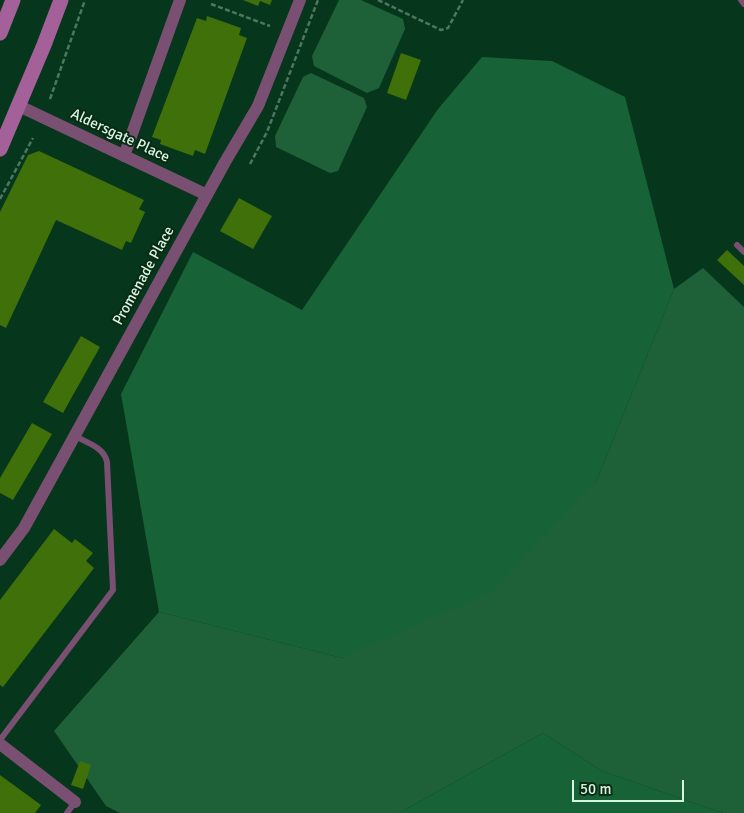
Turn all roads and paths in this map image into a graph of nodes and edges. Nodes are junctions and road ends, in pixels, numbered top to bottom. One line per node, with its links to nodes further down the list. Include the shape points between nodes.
1 (13, 0): 13 (main road)
2 (61, 0): 15 (main road)
3 (86, 0): 14 (path)
4 (180, 0): 18 (street)
5 (300, 0): 20 (street, Promenade Place, via 258,106)
6 (318, 0): 19 (path, via 267,132)
7 (378, 0): 8 (path, via 440,30 448,28)
8 (463, 0)
9 (741, 0): 11 (lane)
10 (211, 4): 12 (path)
11 (744, 4)
12 (270, 26)
13 (0, 33)
14 (50, 99)
15 (18, 106): 17 (main road); 18 (street, Aldersgate Place)
16 (33, 138): 21 (path)
17 (0, 149)
18 (124, 156): 20 (street, Aldersgate Place)
19 (250, 164)
20 (207, 195): 24 (street, Promenade Place)
21 (0, 199)
22 (738, 246): 23 (lane)
23 (744, 252)
24 (75, 436): 25 (street, Promenade Place, via 24,528); 26 (lane, via 106,456 113,590)
25 (0, 560)
26 (0, 740)
27 (0, 744): 28 (street)
28 (71, 808)

